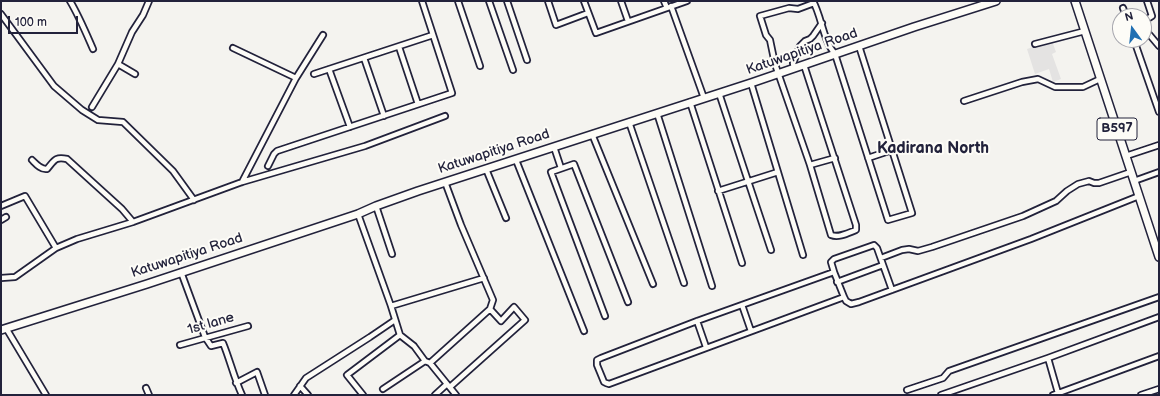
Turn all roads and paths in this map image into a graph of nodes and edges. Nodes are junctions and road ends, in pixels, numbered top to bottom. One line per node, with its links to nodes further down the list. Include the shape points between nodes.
1 (70, 1): 30 (street)
2 (149, 1): 34 (street)
3 (422, 1): 22 (street)
4 (458, 1): 36 (street)
5 (489, 1): 39 (street)
6 (507, 1): 33 (street)
7 (548, 1): 16 (street, via 556,25)
8 (584, 1): 16 (street)
9 (621, 1): 18 (street)
10 (664, 1): 15 (street)
11 (687, 1): 15 (street)
12 (996, 1): 25 (street, Katuwapitiya Road)
13 (1075, 1): 20 (street, B597)
14 (813, 2): 19 (street); 40 (street, via 798,9 789,8 760,16 770,40)
15 (669, 7): 18 (street); 47 (street)
16 (588, 13): 18 (street, via 596,33)
17 (1, 14): 80 (street, via 54,86 98,120 123,122 173,171)
18 (628, 21)
19 (822, 23): 31 (street, via 830,48); 37 (street, via 814,36 800,46 793,62)
20 (1085, 31): 24 (street); 44 (street, B597)
21 (323, 35): 43 (street)
22 (433, 35): 27 (street); 50 (street, via 452,93)
23 (1152, 38): 26 (street)
24 (1035, 44)
25 (859, 46): 31 (street, Katuwapitiya Road); 61 (street)
26 (1159, 46)
27 (399, 47): 32 (street); 50 (street)
28 (233, 48): 43 (street)
29 (1137, 48): 52 (street)
30 (93, 49)
31 (835, 54): 35 (street, Katuwapitiya Road); 64 (street)
32 (364, 58): 38 (street); 54 (street)
33 (527, 60)
34 (118, 64): 41 (street); 51 (street)
35 (804, 65): 37 (street, Katuwapitiya Road); 63 (street)
36 (480, 66)
37 (794, 68): 40 (street, Katuwapitiya Road)
38 (329, 69): 42 (street); 57 (street)
39 (513, 70)
40 (778, 73): 45 (street, Katuwapitiya Road); 67 (street)
41 (135, 74)
42 (314, 74)
43 (296, 78): 76 (street)
44 (1100, 79): 49 (street, via 1083,88 1055,87 1038,79); 62 (street, B597)
45 (750, 83): 46 (street, Katuwapitiya Road); 71 (street)
46 (719, 93): 47 (street, Katuwapitiya Road); 74 (street)
47 (704, 98): 48 (street, Katuwapitiya Road)
48 (690, 102): 53 (street, Katuwapitiya Road); 78 (street)
49 (964, 102)
50 (418, 104): 54 (street)
51 (92, 107)
52 (1159, 112)
53 (657, 113): 56 (street, Katuwapitiya Road); 103 (street)
54 (384, 116): 57 (street)
55 (444, 116): 76 (street, via 364,146)
56 (629, 122): 58 (street, Katuwapitiya Road); 102 (street)
57 (350, 127): 68 (street, via 277,152)
58 (592, 134): 60 (street, Katuwapitiya Road); 101 (street)
59 (1159, 145): 62 (street)
60 (554, 147): 66 (street, Katuwapitiya Road); 69 (street)
61 (892, 150): 64 (street); 64 (street, via 912,213 888,220)
62 (1126, 156): 72 (street, B597)
63 (835, 158): 67 (street); 67 (street, via 856,225 856,230 847,233 831,235)
64 (868, 158)
65 (32, 160): 87 (street, via 45,170 55,159 67,159)
66 (516, 160): 70 (street, Katuwapitiya Road); 118 (street)
67 (810, 165)
68 (268, 166)
69 (561, 168): 107 (street, via 574,164); 111 (street, via 551,172)
70 (486, 169): 77 (street, Katuwapitiya Road); 85 (street)
71 (778, 172): 74 (street); 91 (street)
72 (1131, 172): 75 (street, B597); 93 (street, via 1099,183 1078,184 1056,201 1022,216 932,247 918,251 902,250)
73 (1159, 172): 75 (street)
74 (748, 181): 78 (street); 89 (street)
75 (1134, 181): 79 (street, B597)
76 (242, 182): 80 (street)
77 (446, 182): 82 (street, Katuwapitiya Road); 99 (street)
78 (718, 191): 94 (street)
79 (1139, 196): 92 (street, B597); 104 (street)
80 (194, 200): 87 (street)
81 (1, 206): 88 (street, via 25,196)
82 (376, 206): 83 (street, Katuwapitiya Road); 90 (street)
83 (358, 214): 96 (street, Katuwapitiya Road); 109 (street)
84 (6, 217): 86 (street)
85 (506, 218)
86 (1, 220)
87 (133, 222): 88 (street)
88 (56, 248): 98 (street, via 15,277)
89 (771, 250)
90 (392, 254)
91 (803, 255)
92 (1159, 257)
93 (881, 258): 95 (street); 97 (street, via 877,248 872,245 834,259 831,262)
94 (742, 263)
95 (883, 265): 100 (street); 104 (street)
96 (181, 272): 116 (street, Katuwapitiya Road); 120 (street)
97 (834, 272): 100 (street); 108 (street)
98 (1, 278)
99 (484, 278): 109 (street); 110 (street, via 493,300)
100 (837, 282): 105 (street)
101 (653, 284)
102 (684, 284)
103 (712, 286)
104 (892, 290): 105 (street, via 851,304)
105 (844, 297): 117 (street)
106 (1159, 297): 133 (street, via 949,370 943,378)
107 (628, 302)
108 (742, 305): 114 (street); 117 (street)
109 (391, 306): 113 (street)
110 (490, 309): 126 (street); 128 (street, via 501,321 514,308 525,320)
111 (605, 316)
112 (1159, 317): 124 (street)
113 (395, 320): 119 (street); 129 (street, via 306,378)
114 (696, 321): 122 (street); 122 (street, via 601,358 597,360 597,365 604,382 609,384)
115 (248, 326): 120 (street, 1st lane)
116 (4, 329): 135 (street)
117 (751, 330): 122 (street)
118 (584, 331)
119 (400, 335): 125 (street, via 414,346); 141 (street, via 347,375)
120 (205, 337): 121 (street, 1st lane); 127 (street, via 211,346 223,343)
121 (180, 345)
122 (706, 348)
123 (1159, 356): 134 (street)
124 (1048, 358): 134 (street); 144 (street)
125 (425, 361): 126 (street); 131 (street)
126 (430, 362): 128 (street)
127 (236, 382): 137 (street); 138 (street, via 257,372)
128 (449, 385): 142 (street); 143 (street)
129 (300, 386): 139 (street); 140 (street)
130 (146, 388): 136 (street)
131 (383, 389)
132 (1159, 389): 145 (street)
133 (907, 390)
134 (1055, 394)
135 (46, 395)
136 (149, 395)
137 (242, 395)
138 (264, 395)
139 (294, 395)
140 (308, 395)
141 (363, 395)
142 (435, 395)
143 (456, 395)
144 (941, 395)
145 (1141, 395)

